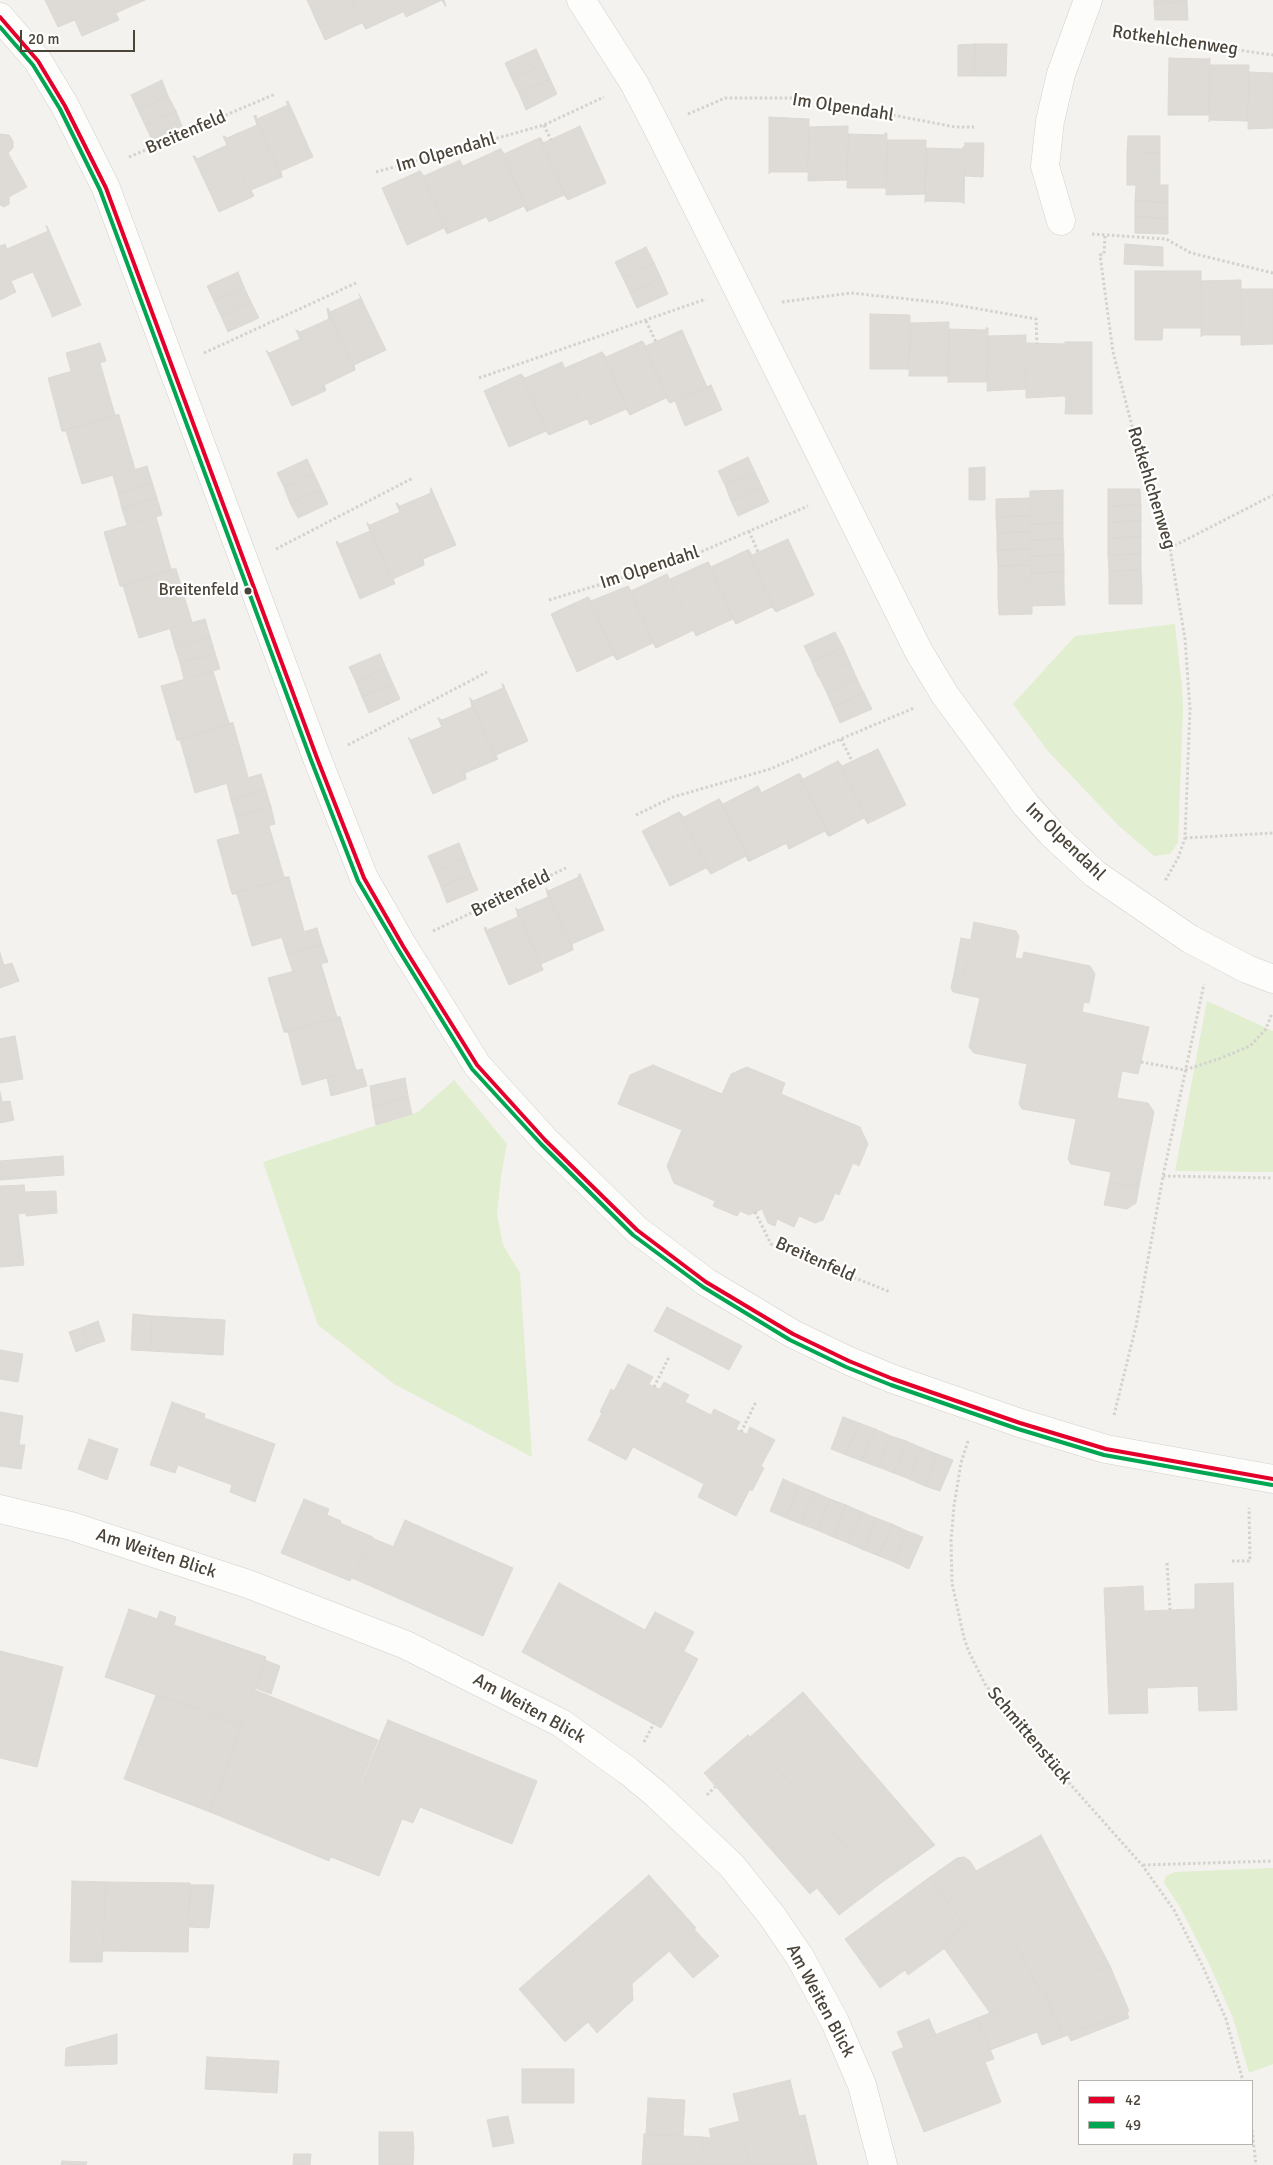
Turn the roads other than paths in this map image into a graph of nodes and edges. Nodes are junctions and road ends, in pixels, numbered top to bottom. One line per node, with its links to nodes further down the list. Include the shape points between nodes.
1 (581, 0): 5 (street, Im Olpendahl, via 634,83 657,127 838,492 944,695 1003,776 1051,833 1095,874 1211,951)
2 (1088, 0): 4 (street, via 1061,74 1045,166)
3 (0, 17): 6 (street, via 38,61 65,106 112,206 364,878 477,1065 544,1140 637,1230 706,1282 793,1334 849,1361 978,1409 1106,1449)
4 (1061, 220)
5 (1273, 979)
6 (1273, 1479)
7 (0, 1509): 8 (street, Am Weiten Blick, via 71,1526 239,1581 406,1645 561,1723 628,1771 732,1866 800,1957 835,2022 862,2085)
8 (883, 2165)

